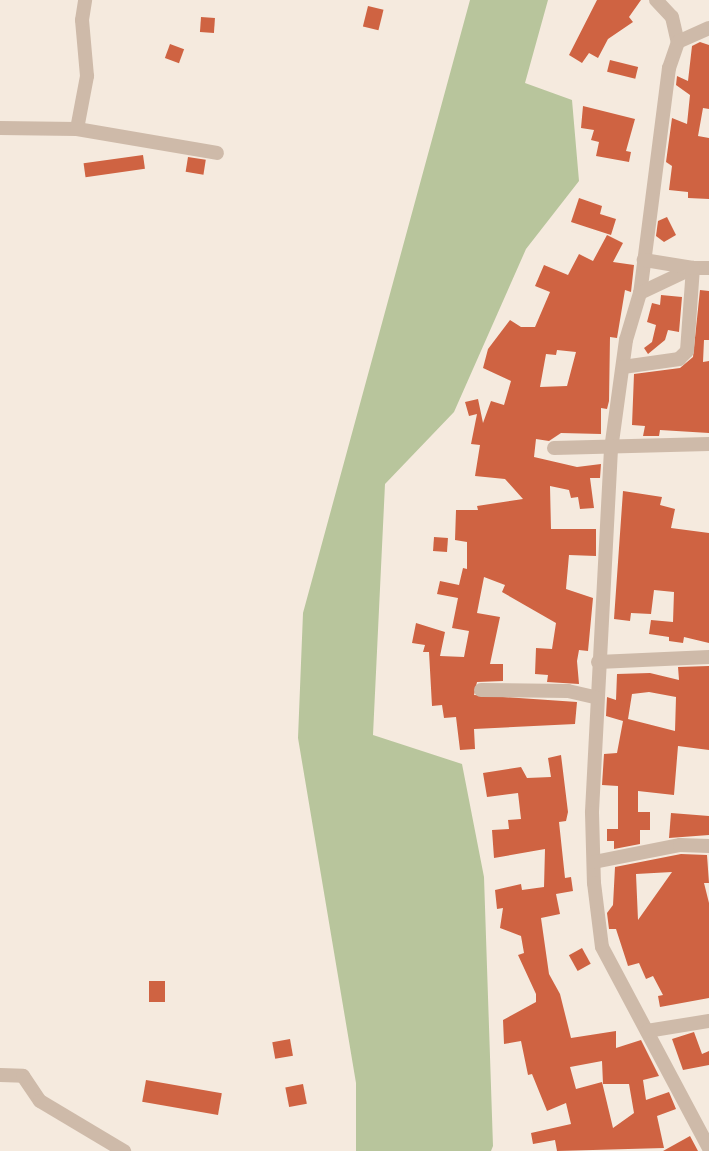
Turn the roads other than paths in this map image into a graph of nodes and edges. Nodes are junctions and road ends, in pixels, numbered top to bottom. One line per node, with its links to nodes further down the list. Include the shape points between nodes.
1 (85, 0): 6 (street, via 81,20 87,76)
2 (656, 0): 4 (street, via 672,17)
3 (709, 28): 4 (street)
4 (678, 42): 8 (street, via 662,111)
5 (0, 128): 6 (street)
6 (76, 129): 7 (street)
7 (217, 153)
8 (644, 260): 9 (street); 11 (street)
9 (693, 268): 10 (street); 11 (street); 12 (street, via 687,351 680,359)
10 (709, 268)
11 (640, 293): 12 (street)
12 (623, 367): 15 (street)
13 (709, 444): 15 (street)
14 (554, 448): 15 (street)
15 (611, 449): 17 (street)
16 (709, 657): 17 (street)
17 (598, 662): 19 (street)
18 (481, 690): 19 (street, via 568,691)
19 (595, 696): 21 (street)
20 (709, 846): 21 (street, via 680,844)
21 (594, 862): 23 (street, via 602,947)
22 (709, 1020): 23 (street)
23 (647, 1031): 25 (street)
24 (0, 1075): 26 (street, via 23,1076 40,1101)
25 (709, 1148)
26 (124, 1151)

